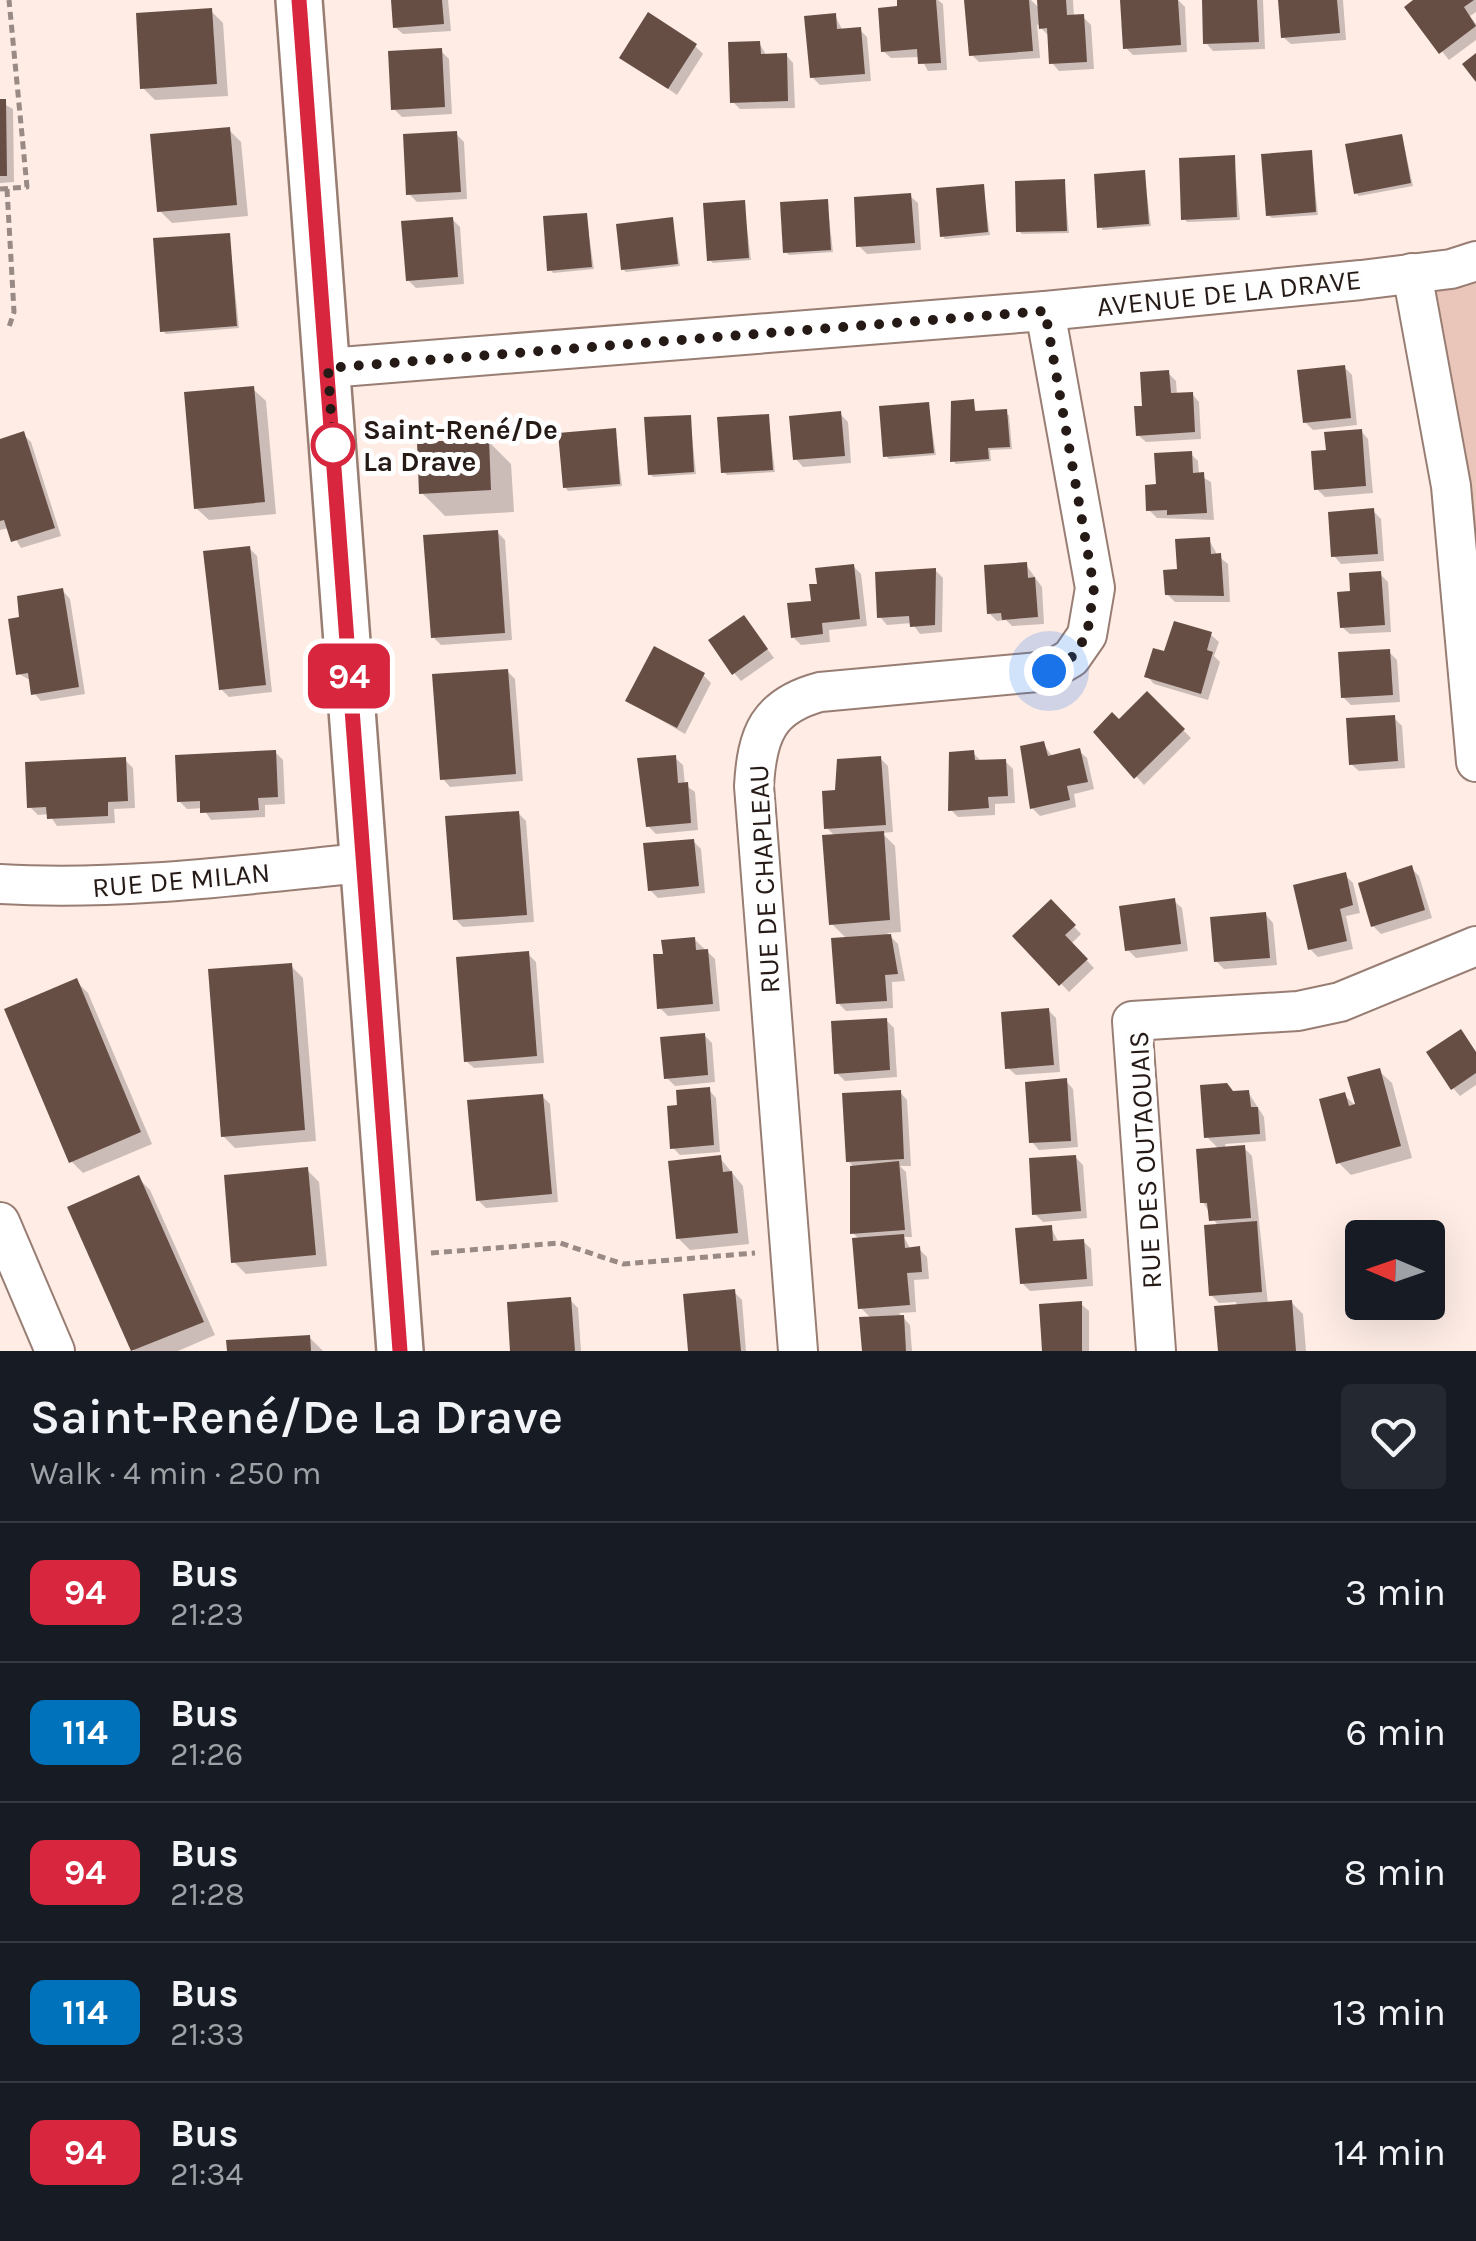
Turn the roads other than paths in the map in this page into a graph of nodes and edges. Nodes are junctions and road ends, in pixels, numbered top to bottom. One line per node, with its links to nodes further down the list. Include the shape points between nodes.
1 (299, 0): 6 (street)
2 (1476, 236): 4 (street, via 1442,245)
3 (1476, 261): 4 (street, AVENUE DE LA DRAVE)
4 (1412, 273): 5 (street, AVENUE DE LA DRAVE); 7 (street, via 1451,486)
5 (1045, 311): 6 (street, AVENUE DE LA DRAVE); 14 (street, RUE DE CHAPLEAU, via 1094,588 1087,635 1071,658 1049,671 792,699 776,712 755,757)
6 (328, 368): 8 (street)
7 (1476, 762)
8 (362, 864): 9 (street, RUE DE MILAN, via 117,886); 13 (street)
9 (0, 884)
10 (1476, 946): 15 (street, RUE DES OUTAOUAIS, via 1340,1002 1298,1011 1132,1021)
11 (0, 1222): 12 (street)
12 (55, 1351)
13 (400, 1351)
14 (798, 1351)
15 (1156, 1351)

